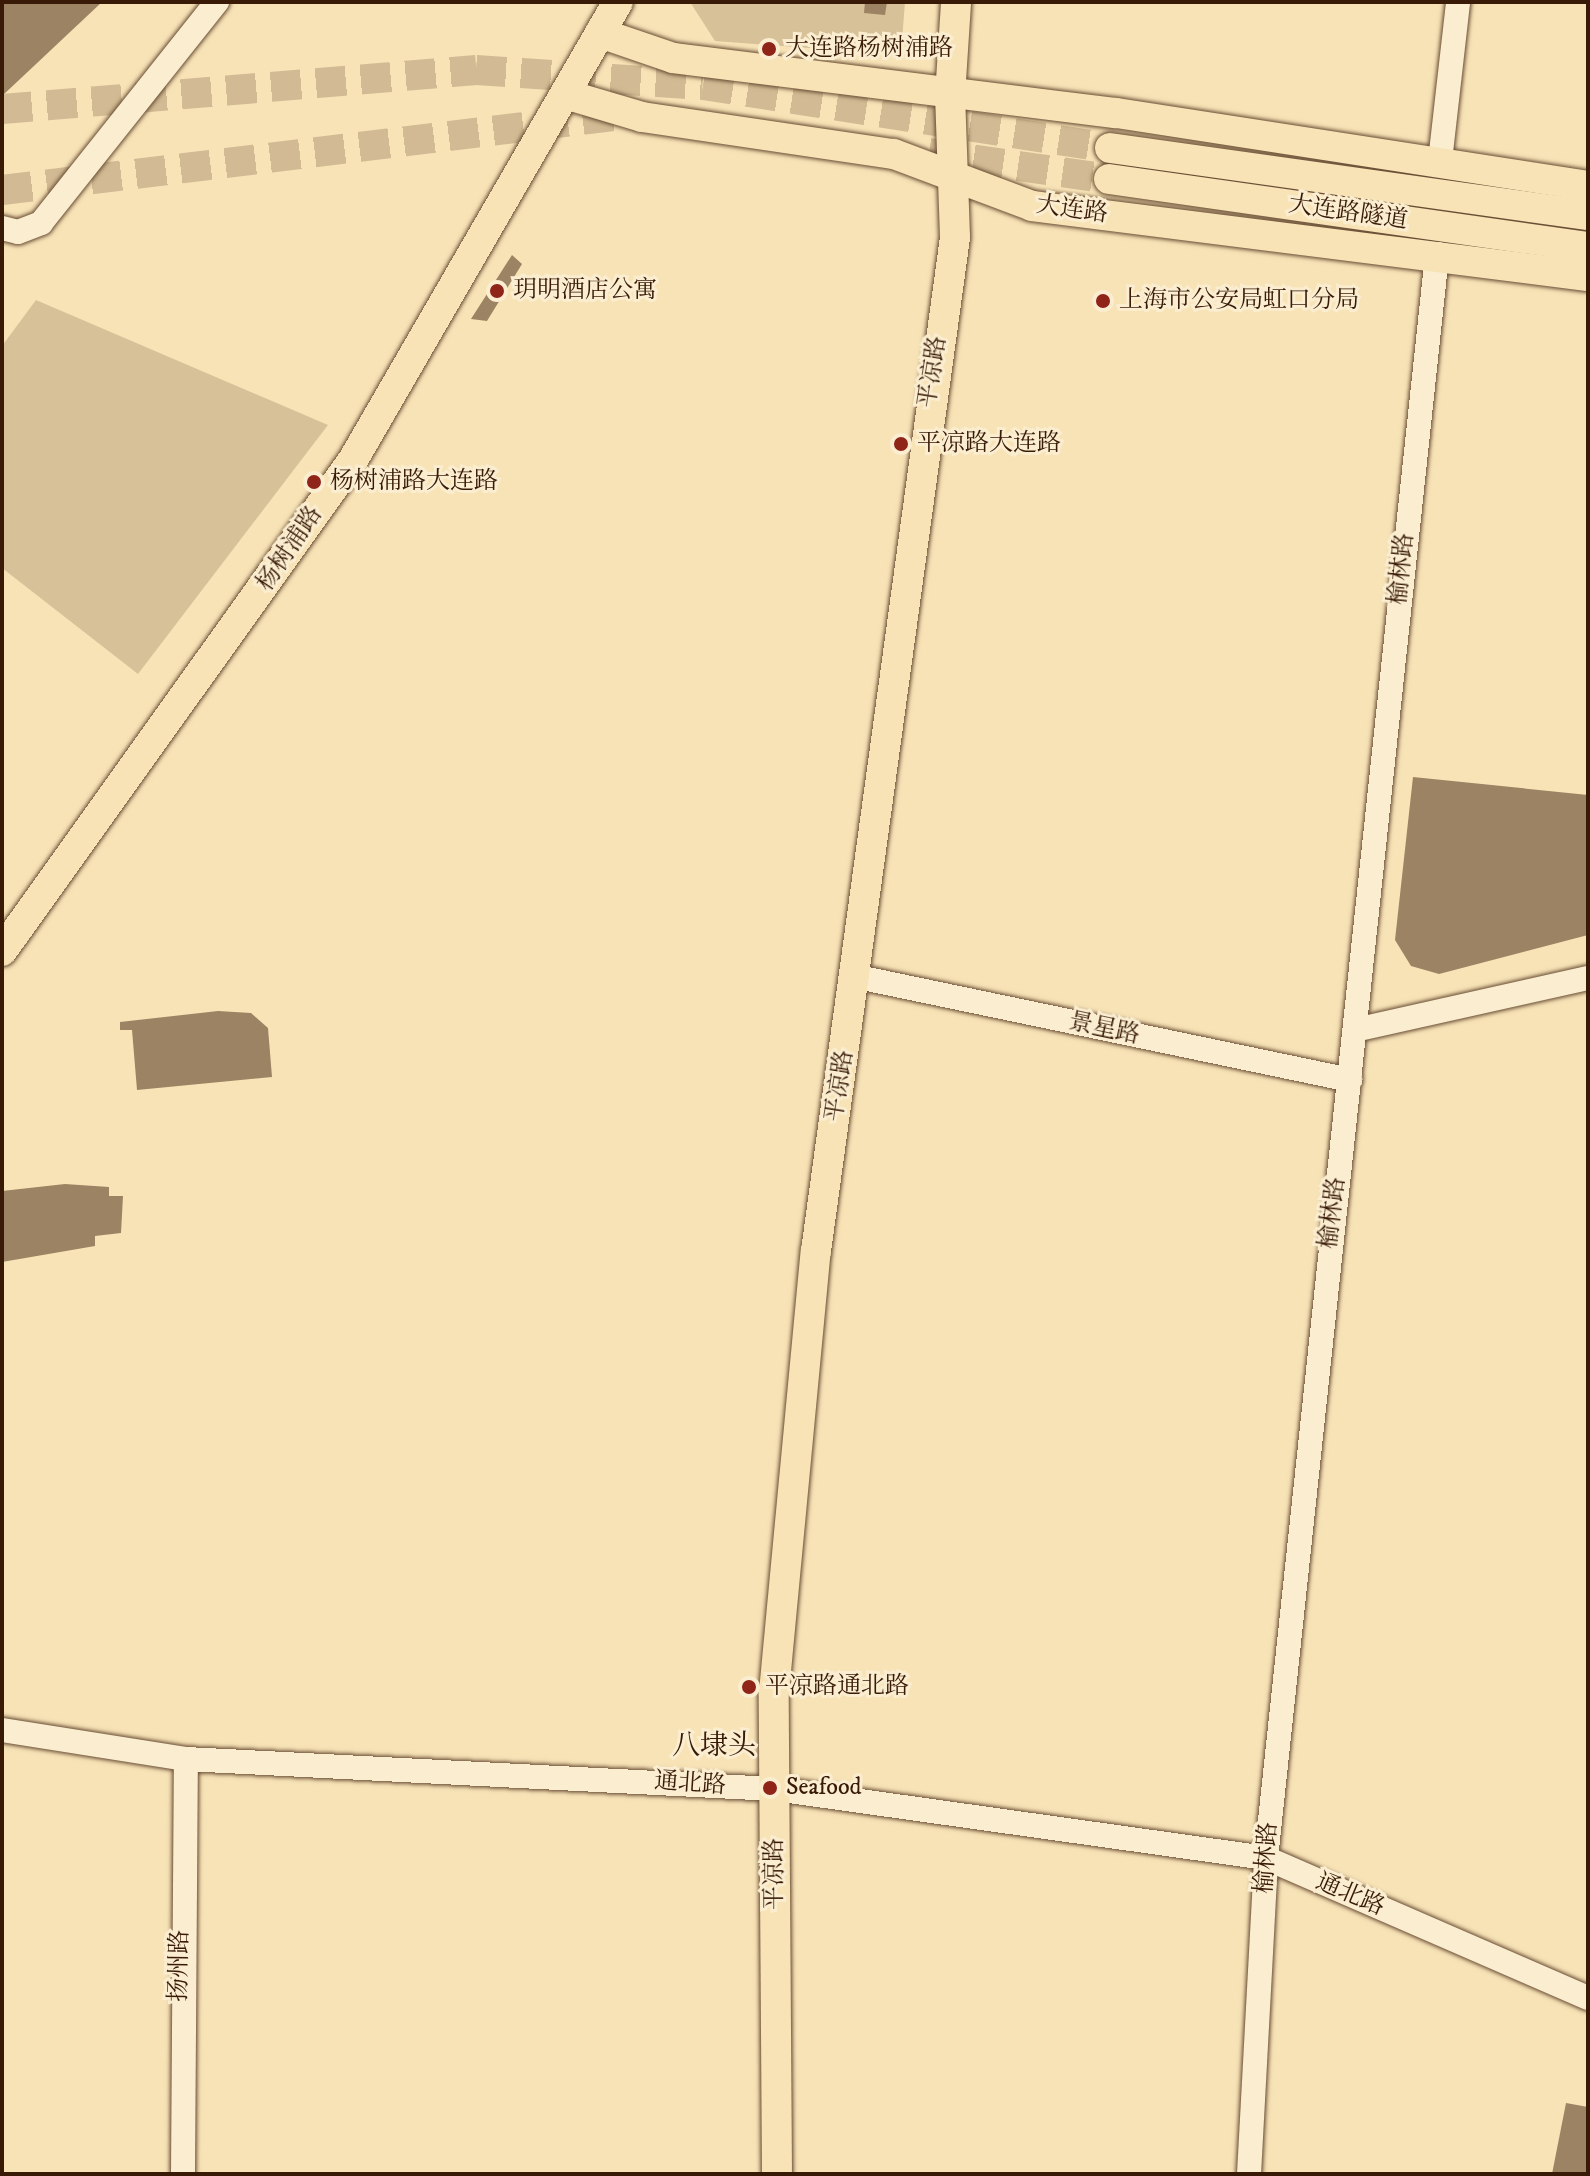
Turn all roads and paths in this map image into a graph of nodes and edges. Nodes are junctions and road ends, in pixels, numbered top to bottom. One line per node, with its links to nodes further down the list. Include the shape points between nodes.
1 (217, 2): 14 (street, via 41,223 18,232)
2 (618, 2): 5 (main road, 杨树浦路)
3 (956, 2): 7 (main road, 平凉路)
4 (1458, 2): 9 (street)
5 (600, 33): 6 (main road, 杨树浦路); 7 (main road, via 673,58)
6 (568, 95): 10 (main road, 大连路, via 642,117 894,154); 18 (main road, 杨树浦路, via 353,460)
7 (950, 96): 9 (main road, via 1117,113); 10 (main road, 平凉路)
8 (1110, 148): 13 (main road, 大连路隧道)
9 (1440, 161): 12 (main road)
10 (954, 174): 16 (main road, 大连路, via 1032,206); 19 (main road, 平凉路, via 955,237 921,444)
11 (1109, 179): 15 (main road, 大连路隧道)
12 (1588, 186)
13 (1588, 215)
14 (2, 228)
15 (1588, 247)
16 (1437, 254): 17 (main road, 大连路); 21 (street, 榆林路)
17 (1588, 276)
18 (2, 951)
19 (858, 977): 22 (street, 景星路); 25 (main road, 平凉路, via 806,1350 774,1692)
20 (1588, 978): 21 (street)
21 (1355, 1030): 22 (street, 榆林路)
22 (1350, 1080): 26 (street, 榆林路, via 1315,1359)
23 (2, 1730): 24 (street, 通北路)
24 (186, 1759): 25 (street, 通北路); 28 (street, 扬州路)
25 (775, 1789): 26 (street, 通北路); 29 (main road, 平凉路)
26 (1266, 1858): 27 (street, 通北路); 30 (street, 榆林路)
27 (1588, 1998)
28 (183, 2174)
29 (777, 2174)
30 (1249, 2174)

